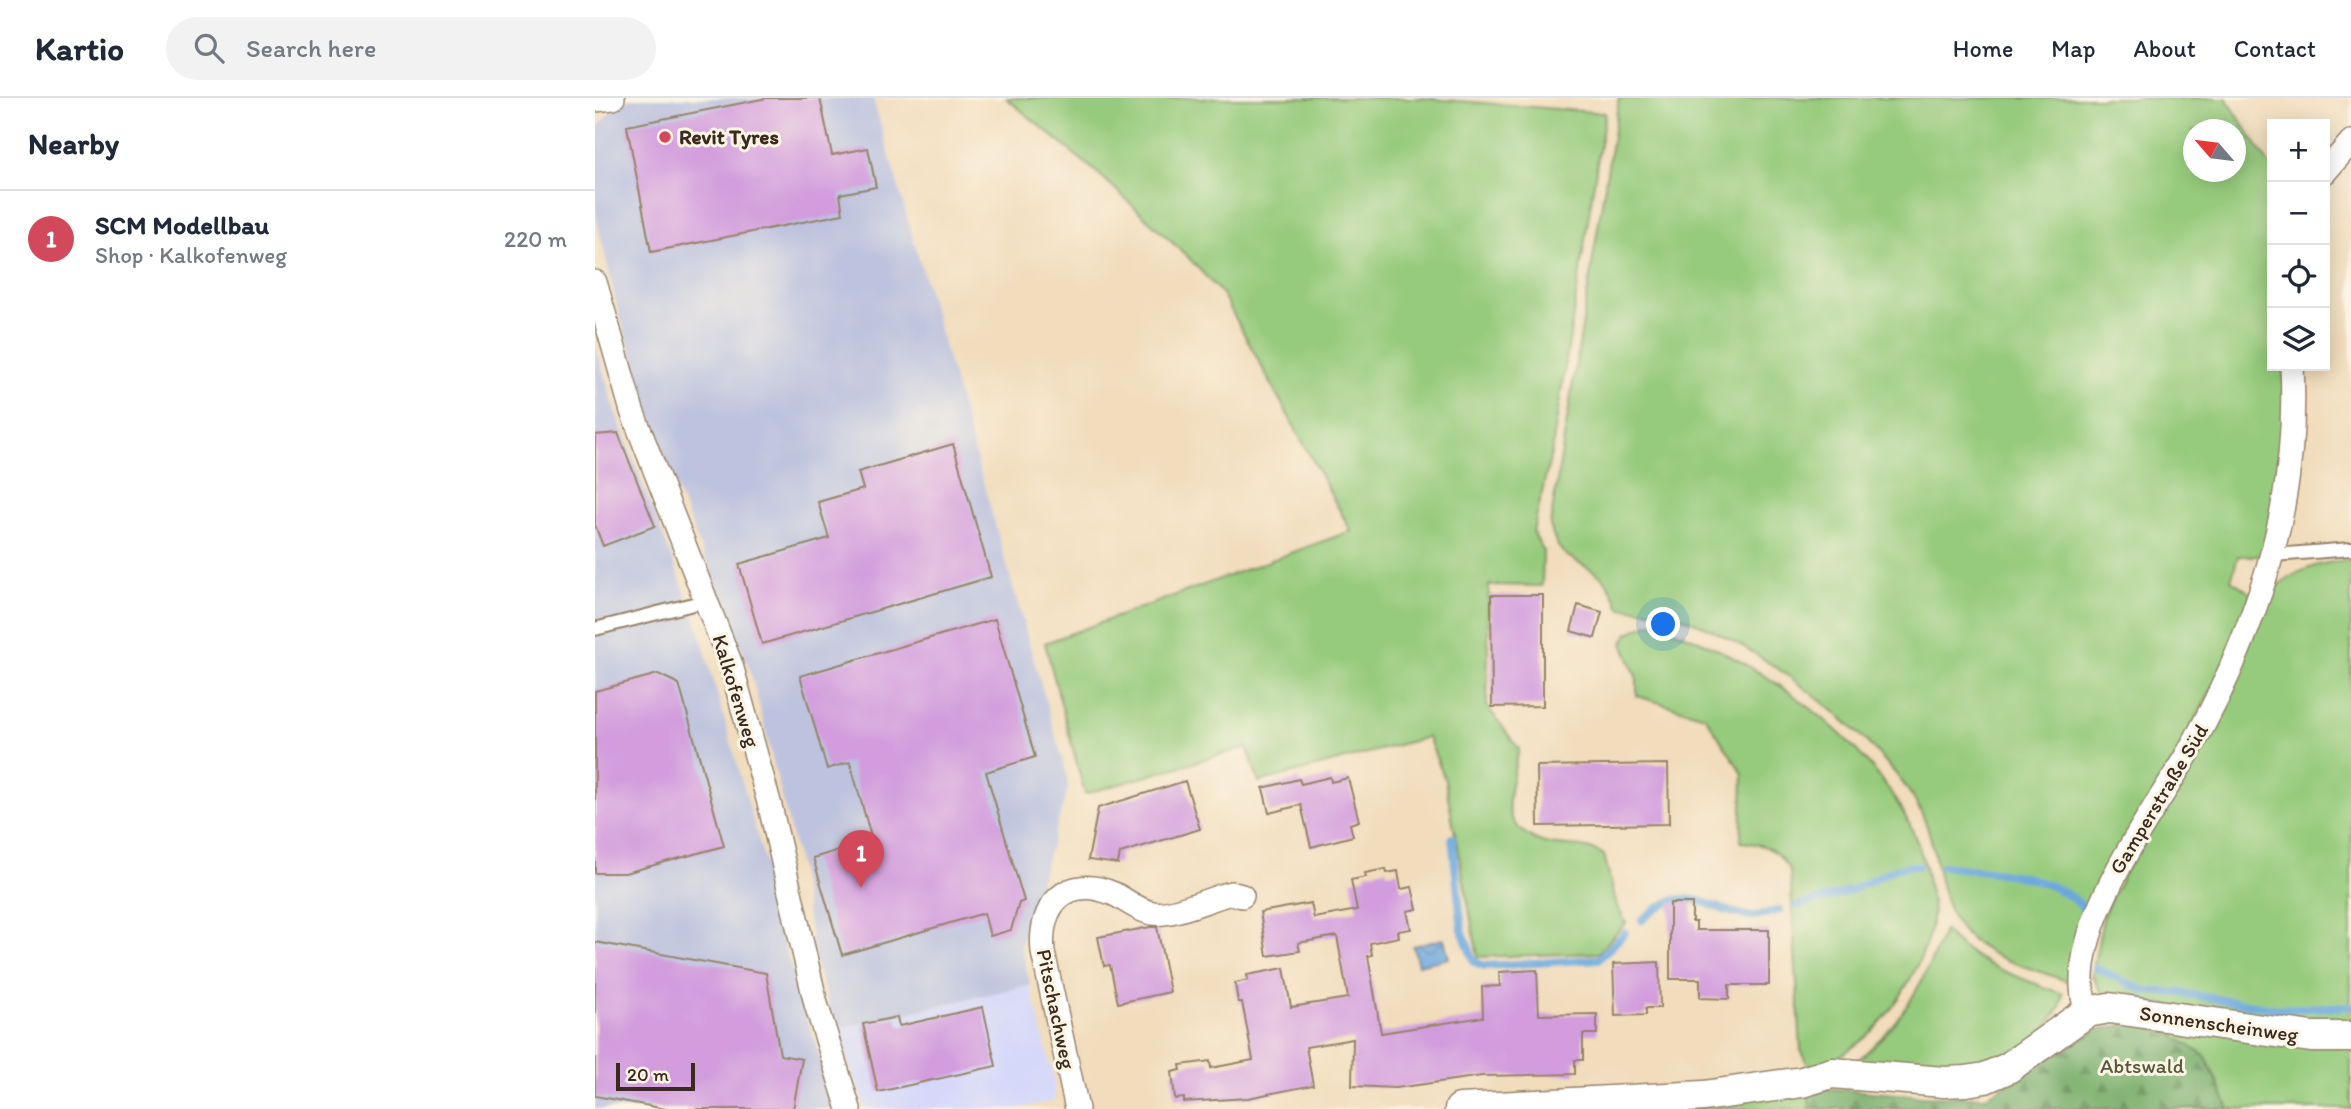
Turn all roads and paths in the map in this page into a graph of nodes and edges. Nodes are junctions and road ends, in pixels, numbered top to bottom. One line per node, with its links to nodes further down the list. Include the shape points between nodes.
1 (613, 98): 2 (street)
2 (595, 100)
3 (2351, 142): 4 (street)
4 (2330, 166)
5 (595, 282): 9 (street, Kalkofenweg, via 632,411)
6 (2292, 371): 8 (street, Gamperstraße Süd, via 2290,462)
7 (2351, 549): 8 (lane)
8 (2274, 555): 12 (street, Gamperstraße Süd, via 2217,700 2113,876 2088,944 2081,995)
9 (705, 601): 10 (lane); 14 (street, Kalkofenweg, via 731,665 770,806 803,954)
10 (595, 629)
11 (1242, 896): 15 (street, Pitschachweg, via 1231,893 1152,914 1098,889 1080,888 1053,901 1041,932 1043,952)
12 (2087, 1012): 13 (street, Sonnenscheinweg, via 2109,1008 2288,1035); 16 (street, via 2008,1068 1966,1081 1832,1073 1711,1095)
13 (2351, 1037)
14 (849, 1109)
15 (1077, 1109)
16 (1460, 1109)

